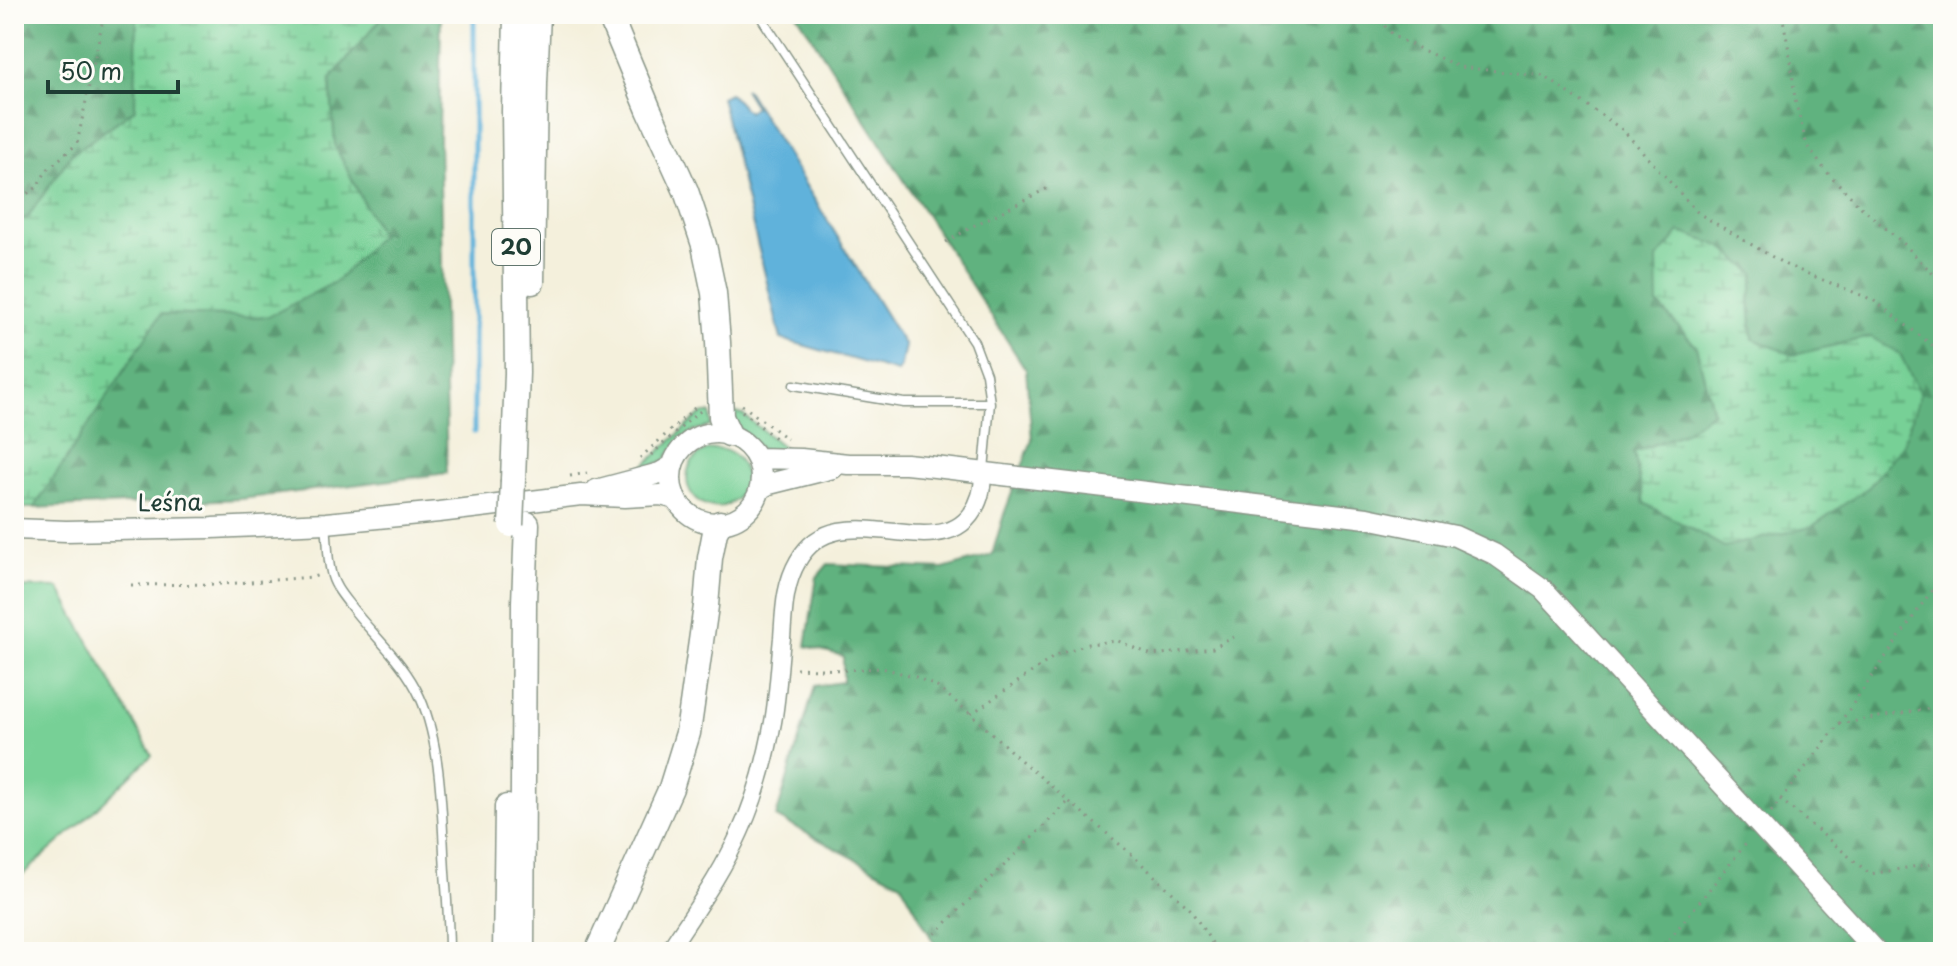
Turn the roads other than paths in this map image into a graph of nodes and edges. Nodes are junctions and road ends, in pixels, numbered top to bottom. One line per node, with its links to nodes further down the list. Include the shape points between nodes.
1 (516, 14): 12 (main road, 20)
2 (538, 14): 12 (main road, 20)
3 (609, 14): 7 (main road, via 704,245 714,293 721,417)
4 (759, 14): 6 (lane, via 974,342)
5 (794, 385): 6 (lane, via 904,403)
6 (990, 403): 11 (lane)
7 (729, 434): 8 (street, via 748,445); 10 (street, via 695,437)
8 (757, 458): 9 (street); 13 (street)
9 (848, 464): 11 (street); 13 (street)
10 (672, 466): 14 (street); 15 (street)
11 (983, 472): 24 (street, via 974,510 953,529 925,535 844,529 806,548 787,588 773,720 750,808 730,853); 25 (street, via 1367,518 1455,536 1494,554 1543,589)
12 (520, 480): 18 (main road, 20, bridge)
13 (760, 489): 17 (street, via 743,514)
14 (581, 495): 15 (street); 16 (street, Leśna)
15 (676, 499): 17 (street, via 699,519)
16 (326, 523): 19 (street, Leśna); 20 (lane, via 334,582 403,669 425,712 442,823)
17 (720, 523): 23 (main road, via 710,558 688,733 671,788)
18 (519, 524): 21 (main road, 20); 22 (main road, 20, via 524,602)
19 (14, 529)
20 (449, 952)
21 (503, 952)
22 (522, 952)
23 (597, 952)
24 (668, 952)
25 (1876, 952)

